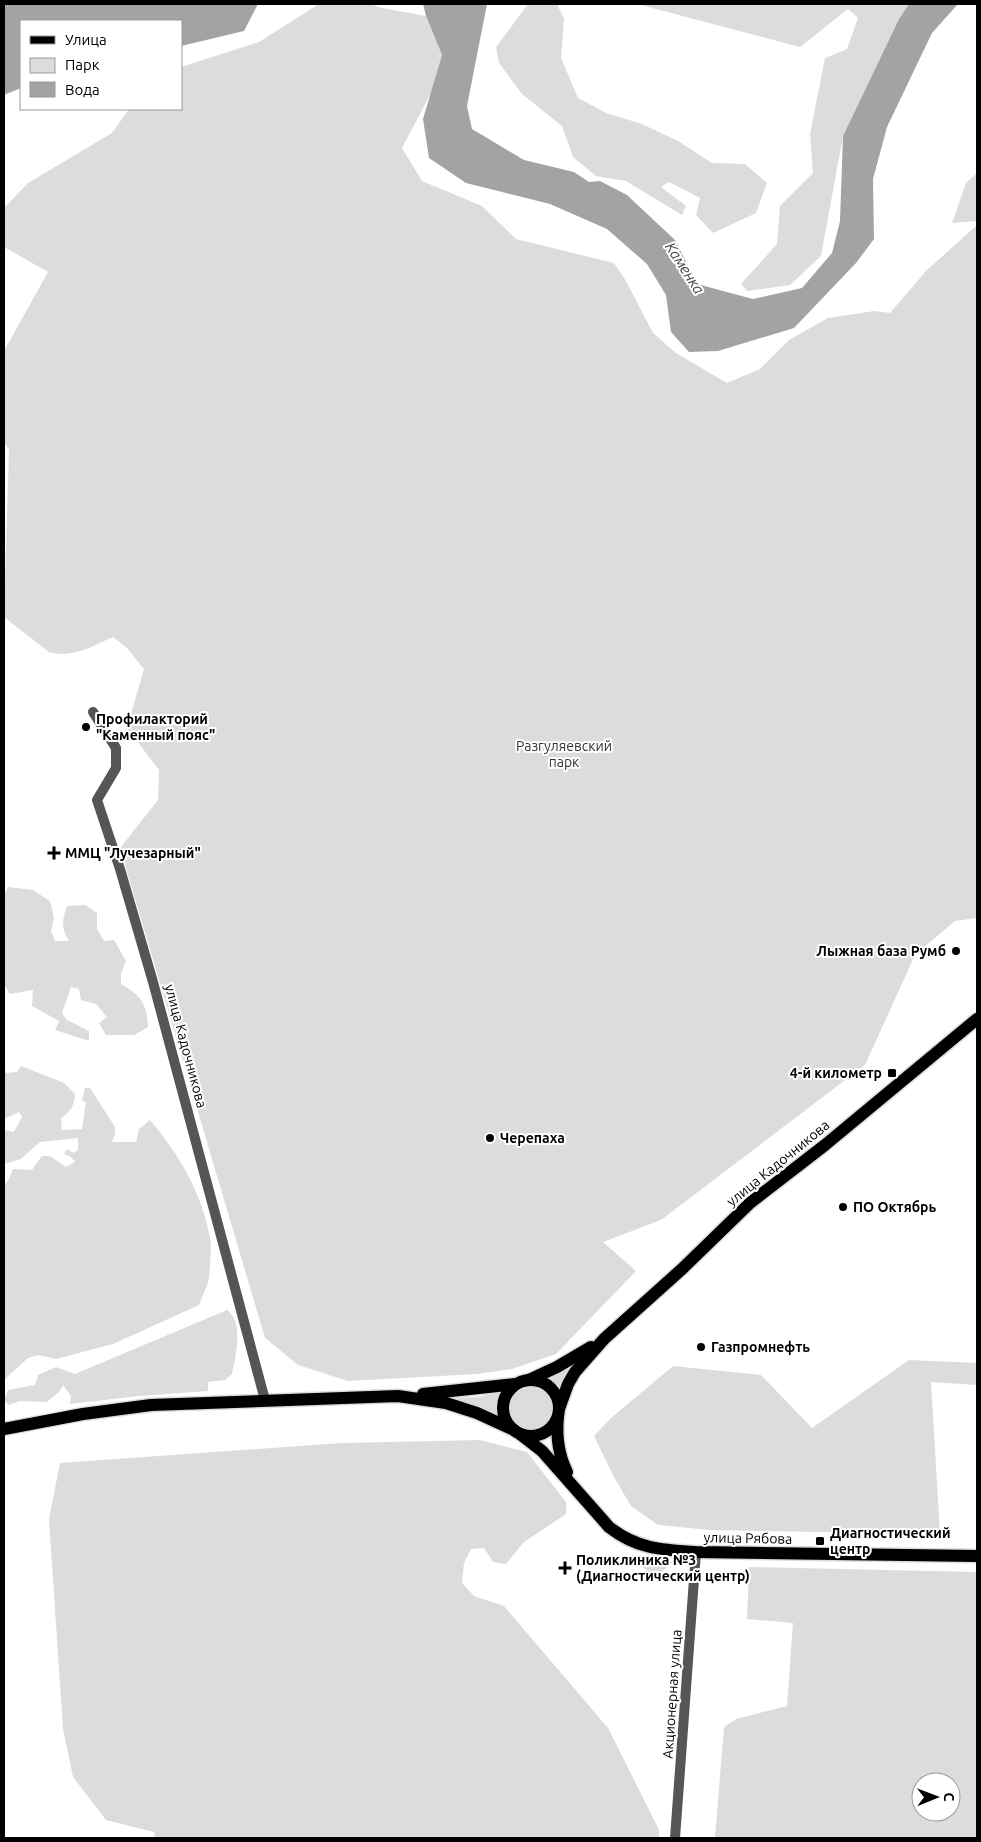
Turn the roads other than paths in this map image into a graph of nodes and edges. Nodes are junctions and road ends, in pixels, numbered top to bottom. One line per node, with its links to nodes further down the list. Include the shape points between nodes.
1 (93, 712): 7 (street, улица Кадочникова, via 116,748 116,768 97,800 153,982)
2 (977, 1018): 3 (main road, улица Кадочникова, via 750,1203)
3 (604, 1339): 4 (main road); 8 (main road, via 575,1372)
4 (529, 1380): 5 (main road); 8 (main road, via 548,1385 556,1396)
5 (516, 1384): 6 (main road); 10 (main road, via 507,1394 503,1406 506,1420)
6 (398, 1396): 7 (main road); 10 (main road, via 446,1402)
7 (265, 1400): 9 (main road, via 129,1408)
8 (558, 1412): 10 (main road, via 555,1422 546,1432 533,1436); 11 (main road, via 559,1453)
9 (4, 1429)
10 (517, 1432): 11 (main road, via 536,1445)
11 (574, 1486): 12 (main road, улица Рябова, via 609,1527 626,1539 651,1548)
12 (696, 1552): 13 (main road, улица Рябова); 14 (street, Акционерная улица)
13 (977, 1556)
14 (675, 1838)

